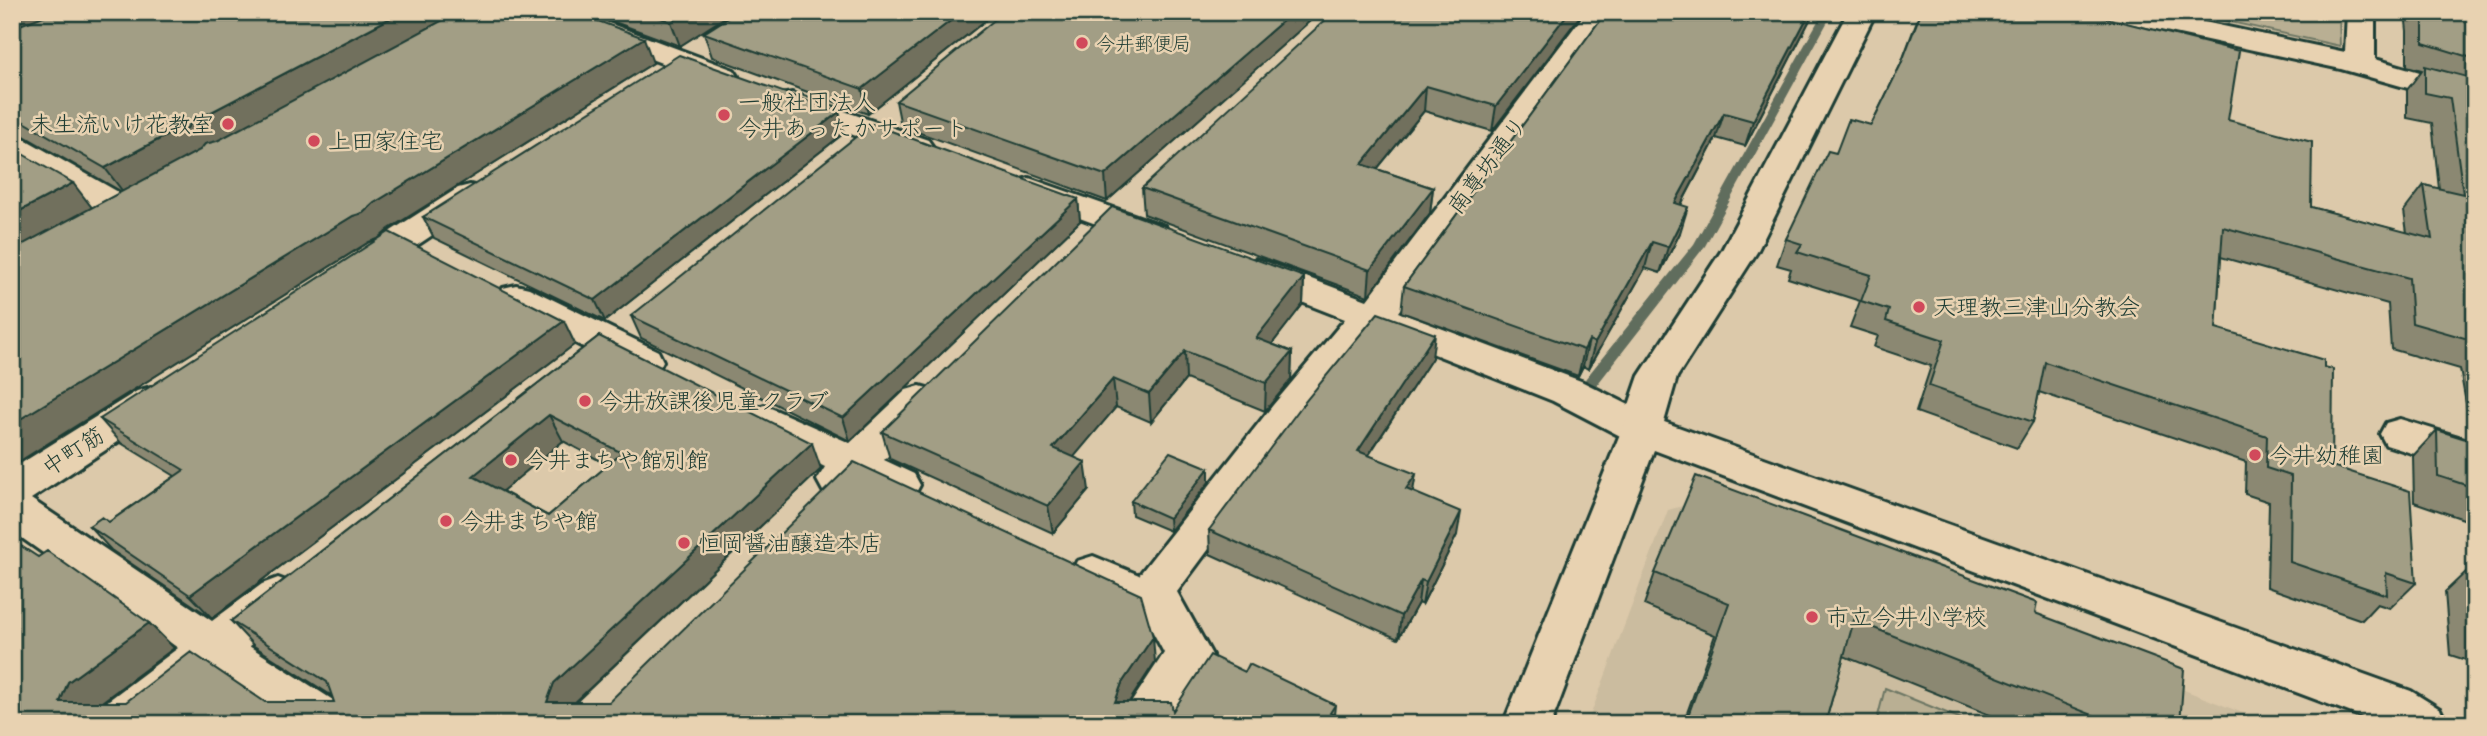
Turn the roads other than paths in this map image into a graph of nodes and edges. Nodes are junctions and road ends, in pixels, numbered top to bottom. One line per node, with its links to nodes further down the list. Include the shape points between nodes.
1 (552, 12): 7 (street)
2 (1601, 12): 27 (street, 南尊坊通り)
3 (1862, 12): 34 (street, via 1739,252 1658,376)
4 (2115, 12): 8 (street)
5 (2361, 12): 8 (street)
6 (714, 40): 7 (street)
7 (680, 61): 9 (street); 12 (street)
8 (2360, 66): 10 (street)
9 (645, 83)
10 (2475, 98)
11 (902, 105): 12 (street)
12 (870, 130): 14 (street); 15 (street)
13 (12, 145): 20 (street, via 135,204)
14 (838, 155)
15 (945, 157)
16 (996, 176): 19 (street)
17 (495, 180): 23 (street, via 387,249)
18 (1147, 190): 19 (street)
19 (1109, 217): 21 (street); 22 (street)
20 (90, 228)
21 (1080, 246)
22 (1187, 246)
23 (438, 258)
24 (1226, 260): 27 (street)
25 (486, 282): 28 (street)
26 (638, 317): 28 (street)
27 (1371, 317): 34 (street, via 1567,391); 44 (street, 南尊坊通り, via 1287,415)
28 (607, 343): 29 (street); 30 (street)
29 (574, 368)
30 (669, 373)
31 (186, 379): 38 (street, 中町筋)
32 (943, 379): 37 (street)
33 (731, 404): 37 (street)
34 (1642, 429): 49 (street); 50 (street, via 2394,706)
35 (2400, 434): 36 (street)
36 (2475, 458)
37 (854, 464): 39 (street); 40 (street)
38 (12, 490)
39 (931, 499)
40 (815, 502)
41 (12, 508): 45 (street)
42 (1058, 558): 44 (street)
43 (301, 580): 45 (street)
44 (1147, 599): 48 (street, via 1162,606 1189,655)
45 (213, 647): 46 (street); 47 (street)
46 (114, 724)
47 (330, 724)
48 (1144, 724)
49 (1527, 724)
50 (2423, 724)

